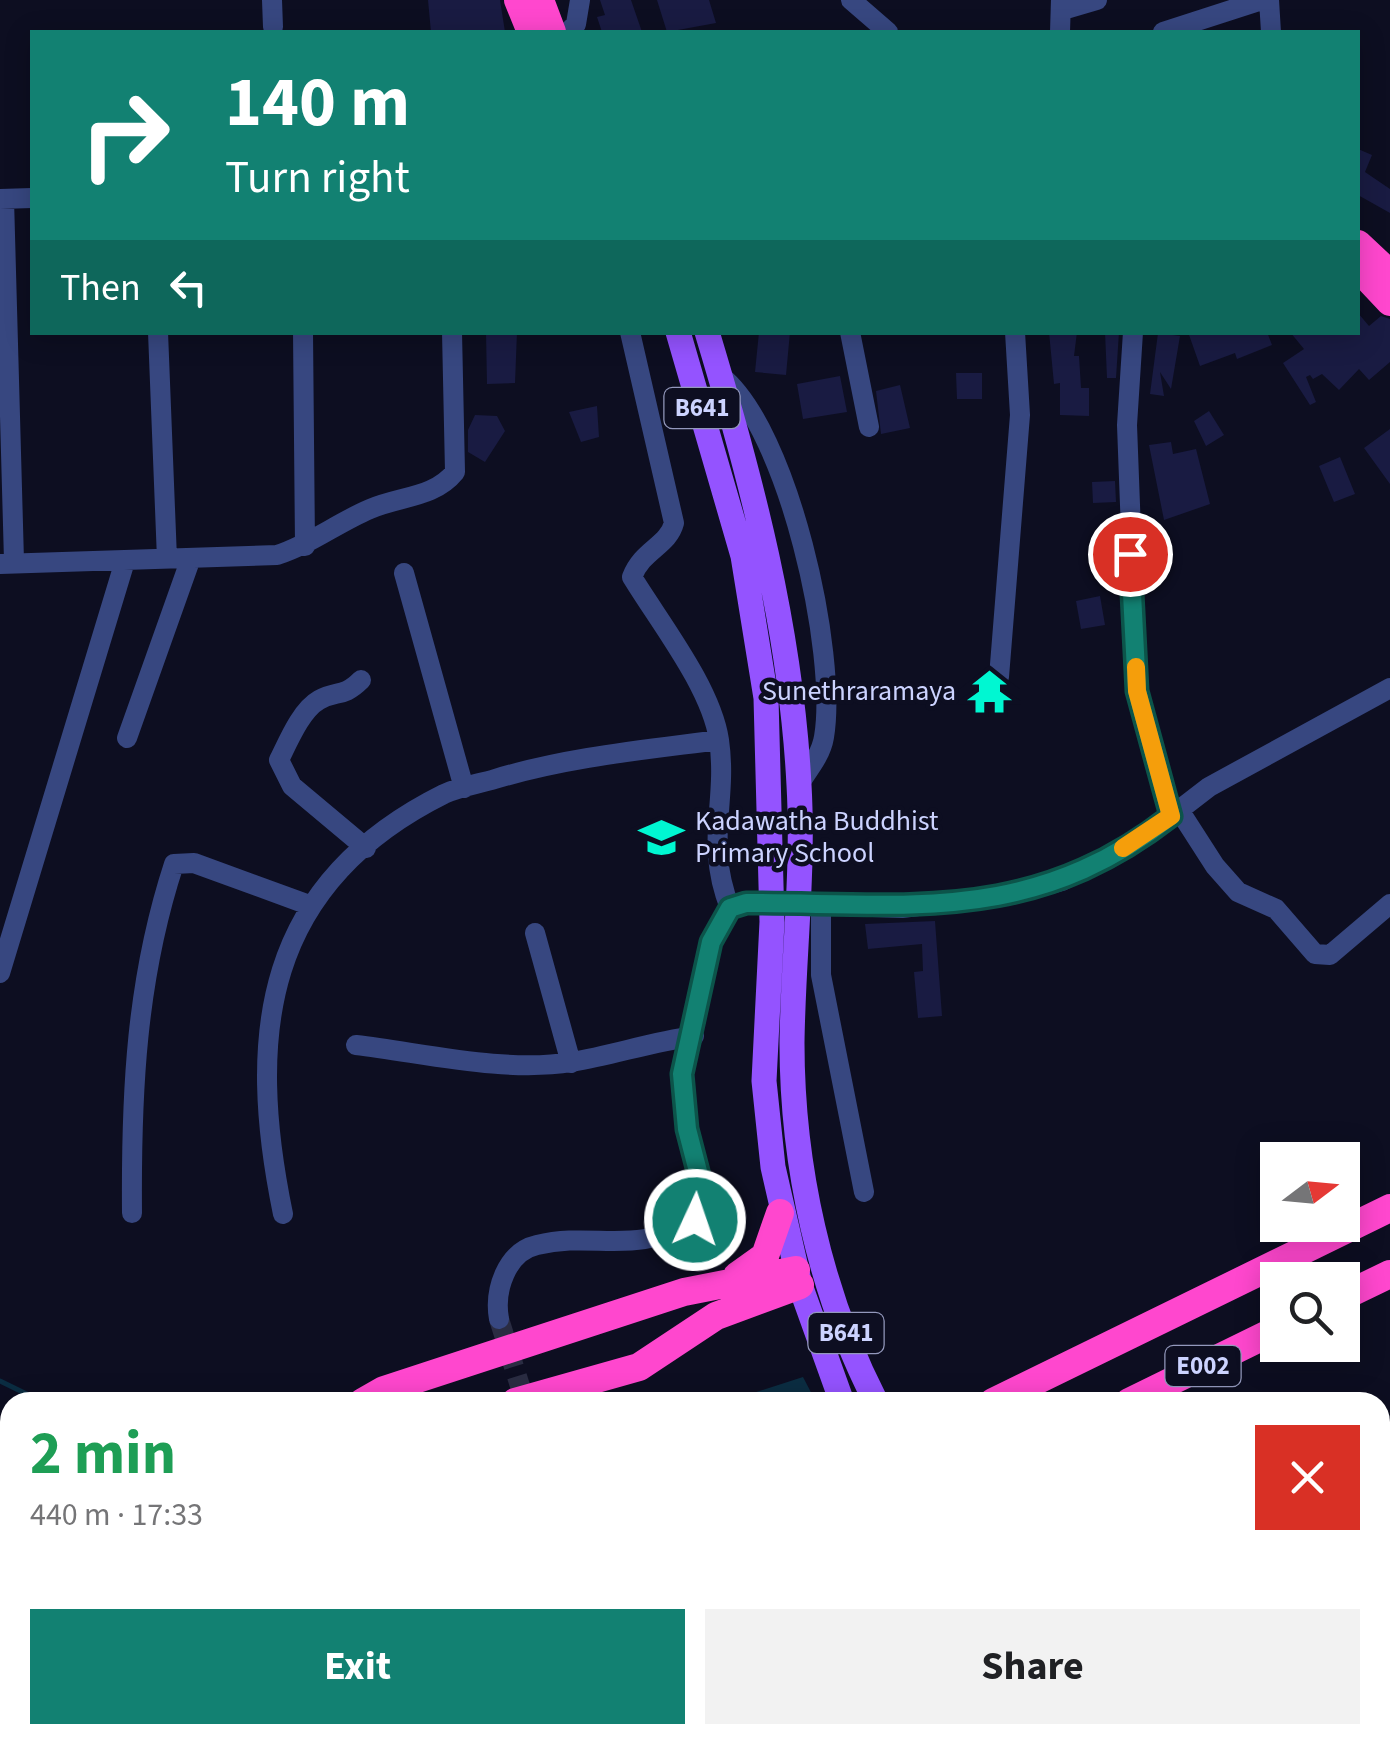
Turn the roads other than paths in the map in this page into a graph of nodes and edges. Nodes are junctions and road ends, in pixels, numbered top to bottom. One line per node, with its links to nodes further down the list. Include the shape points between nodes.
1 (272, 0): 9 (street)
2 (518, 0): 10 (highway)
3 (540, 0): 11 (highway)
4 (580, 0): 12 (street)
5 (851, 0): 13 (street)
6 (1098, 0): 8 (street)
7 (1266, 0): 15 (street); 16 (street)
8 (1062, 5): 14 (street)
9 (273, 27)
10 (529, 30)
11 (551, 30)
12 (570, 30)
13 (886, 30)
14 (1060, 30)
15 (1172, 30)
16 (1271, 30)
17 (30, 198): 18 (street)
18 (2, 199): 38 (street)
19 (1360, 246): 21 (highway)
20 (1360, 270): 22 (highway)
21 (1390, 274)
22 (1390, 302)
23 (158, 335): 36 (street)
24 (303, 335): 34 (street)
25 (452, 335): 34 (street, via 455,472 443,487 370,509)
26 (631, 335): 44 (street, via 674,523 671,534 639,558 632,577 697,682)
27 (679, 335): 49 (main road, B641, via 739,539 761,661)
28 (709, 335): 32 (main road, B641)
29 (851, 335): 33 (street)
30 (1015, 335): 40 (street, via 1020,415)
31 (1133, 335): 47 (street, via 1127,425 1137,691)
32 (720, 376): 45 (main road, B641, via 766,546); 45 (street, via 749,403 768,438 796,520 819,634 825,729 818,756)
33 (869, 427)
34 (305, 546): 35 (street, via 277,555)
35 (191, 558): 36 (street); 43 (street)
36 (166, 559): 37 (street)
37 (124, 561): 38 (street); 55 (street)
38 (7, 563)
39 (404, 572): 46 (street)
40 (999, 676)
41 (361, 680): 48 (street, via 348,694 318,700 279,760 292,786)
42 (1390, 688): 47 (street, via 1208,787)
43 (127, 738)
44 (719, 740): 46 (street, via 553,762); 53 (street, via 716,868)
45 (799, 784): 50 (main road, B641)
46 (464, 788): 48 (street, via 390,827)
47 (1175, 813): 50 (street, via 1062,881 1016,894 902,908); 51 (street, via 1238,892 1276,909 1315,954 1330,955)
48 (366, 848): 52 (street)
49 (772, 903): 50 (street); 53 (street); 62 (main road, B641, via 764,1082)
50 (811, 904): 59 (street); 64 (main road, B641, via 792,1044)
51 (1390, 904)
52 (308, 905): 61 (street, via 194,863 174,864 157,916 131,1086); 63 (street, via 276,978 265,1053 268,1144)
53 (730, 908): 56 (street, via 704,966)
54 (535, 933): 58 (street)
55 (0, 973)
56 (694, 1036): 58 (street); 68 (street, via 682,1074 701,1183 695,1220 670,1235 627,1243 535,1245 510,1261 496,1300)
57 (356, 1046): 58 (street, via 500,1062)
58 (571, 1062)
59 (864, 1192)
60 (1390, 1208): 74 (highway, E002)
61 (132, 1213)
62 (780, 1213): 64 (main road, B641); 66 (highway, via 766,1256)
63 (282, 1214)
64 (811, 1274): 66 (highway); 71 (highway, via 716,1316 639,1367); 72 (main road, B641); 73 (main road, B641)
65 (1390, 1274): 67 (highway)
66 (727, 1282): 70 (highway)
67 (1360, 1288)
68 (499, 1319)
69 (1260, 1338): 75 (highway, E002)
70 (380, 1392)
71 (551, 1392)
72 (840, 1392)
73 (871, 1392)
74 (1013, 1392)
75 (1149, 1392)

